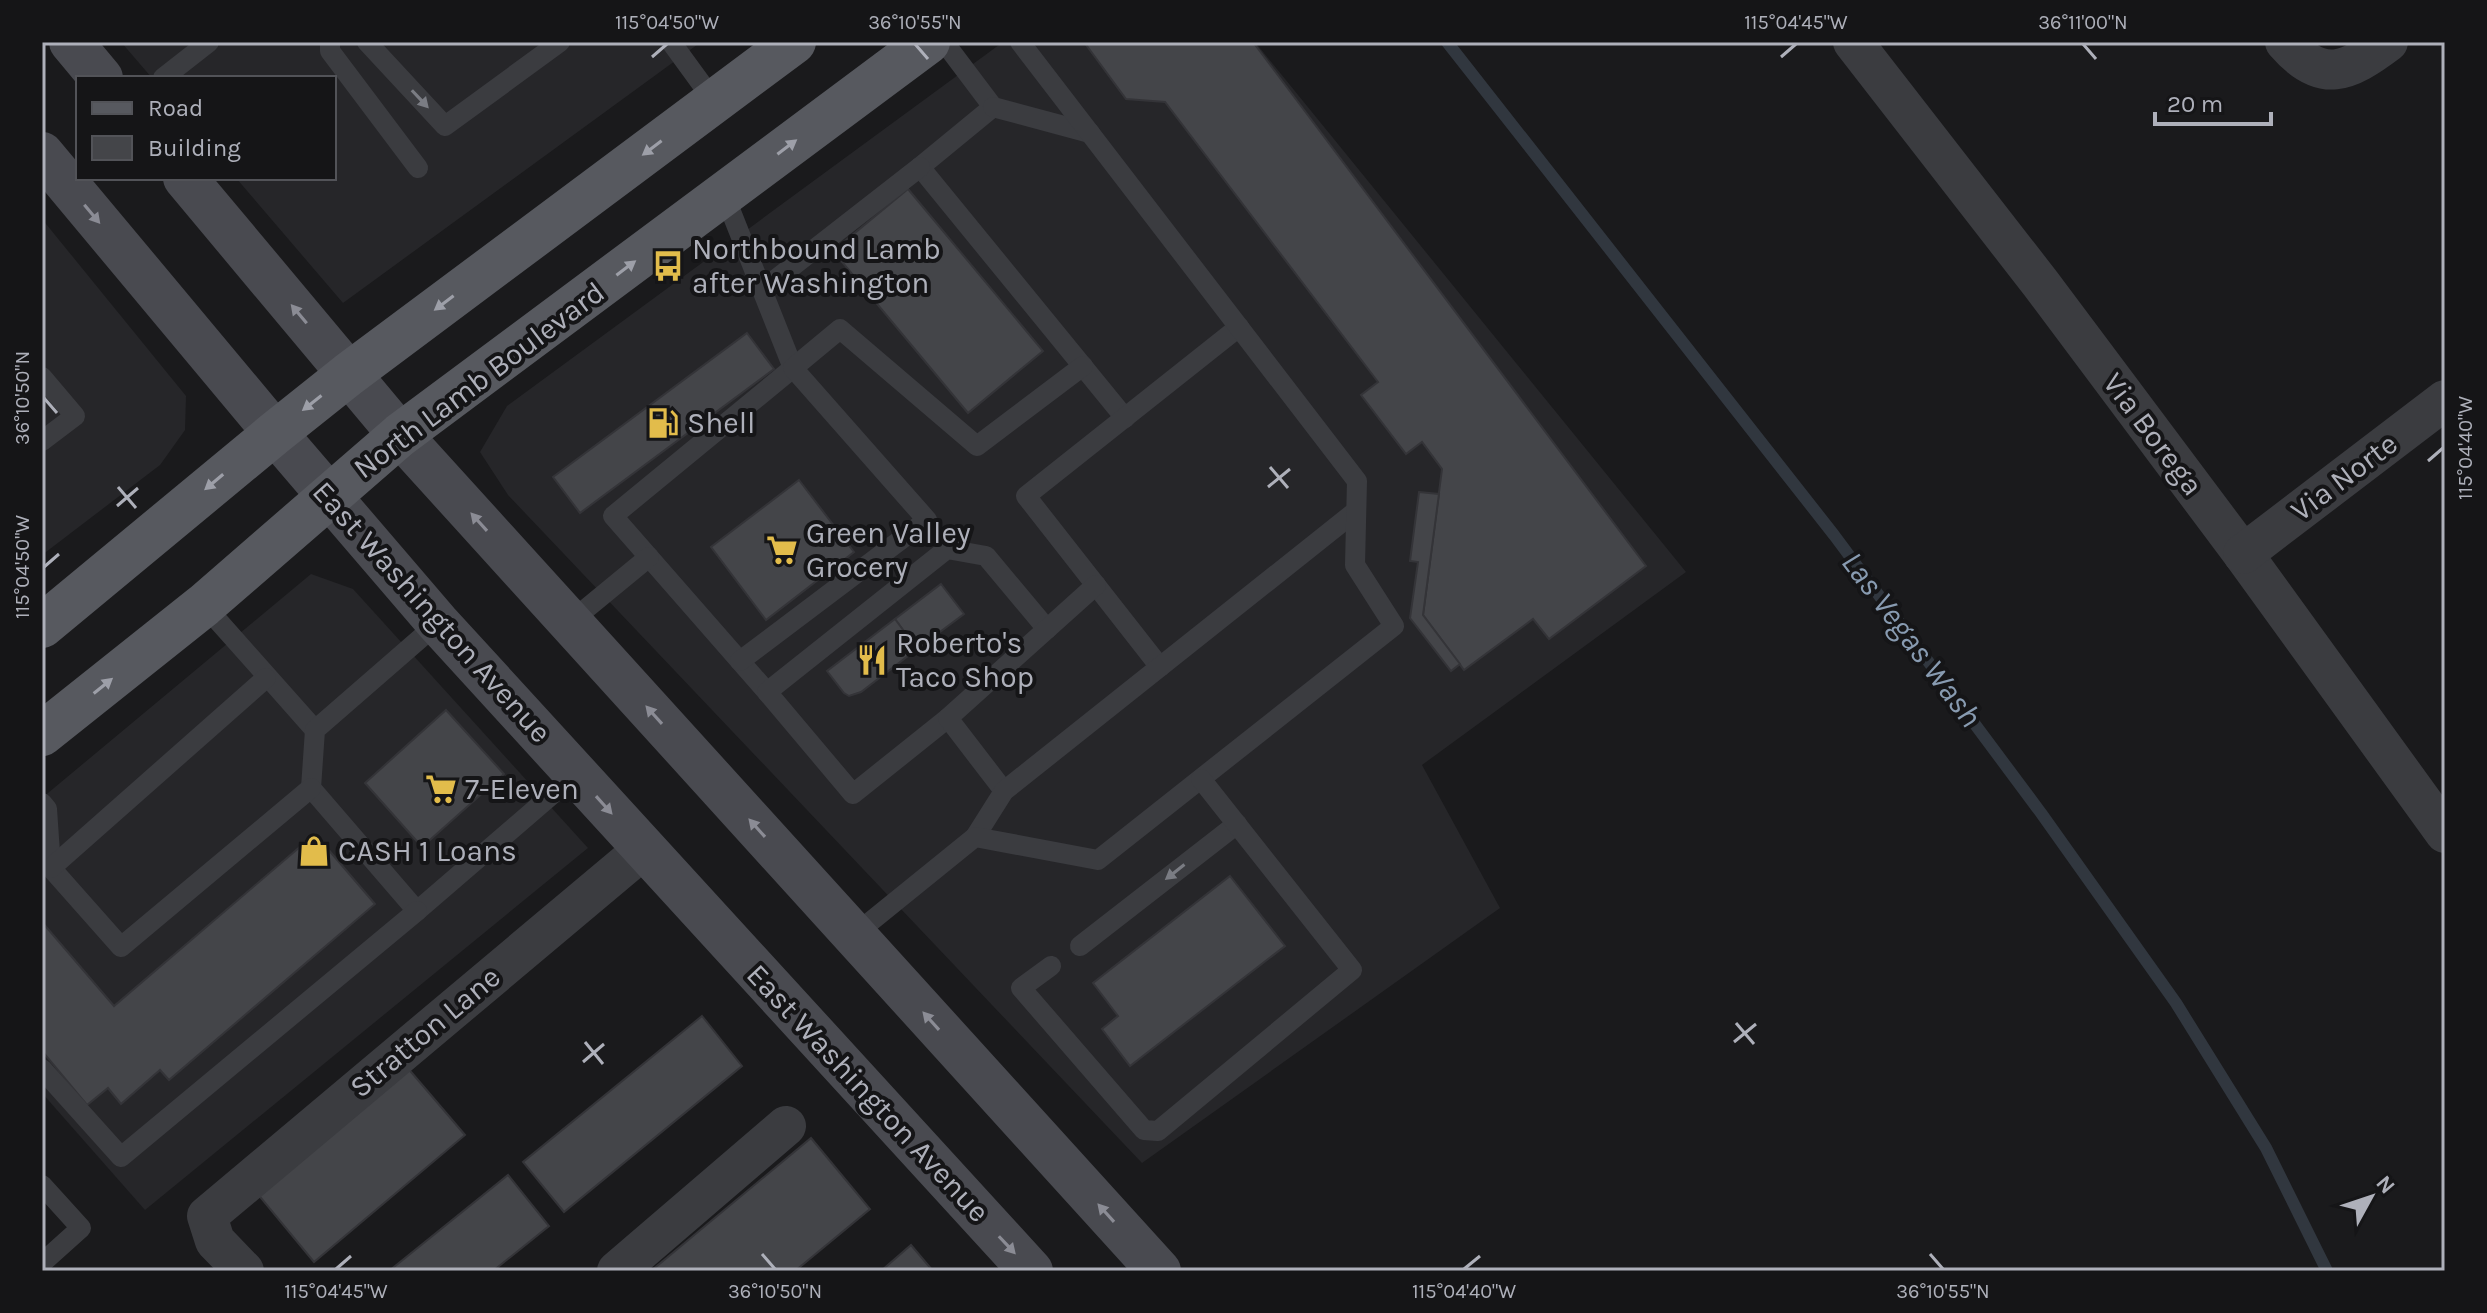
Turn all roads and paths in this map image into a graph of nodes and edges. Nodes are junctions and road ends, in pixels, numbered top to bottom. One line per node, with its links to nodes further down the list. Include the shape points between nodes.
1 (71, 42): 15 (main road)
2 (209, 42): 16 (lane)
3 (330, 42): 22 (lane, via 330,51)
4 (367, 42): 14 (lane, one-way to 14, via 445,126)
5 (560, 42): 14 (lane)
6 (671, 42): 17 (lane)
7 (794, 42): 17 (main road)
8 (928, 42): 24 (main road, North Lamb Boulevard, one-way to 8)
9 (944, 42): 18 (lane)
10 (1020, 42): 19 (lane)
11 (1853, 42): 38 (street, Via Borega)
12 (2285, 42): 13 (street, via 2301,60 2333,72 2364,60)
13 (2388, 42)
14 (533, 50)
15 (99, 76)
16 (166, 76)
17 (714, 101): 29 (main road, one-way to 29)
18 (993, 107): 19 (lane); 21 (lane)
19 (1090, 133): 26 (lane)
20 (42, 154): 33 (main road, East Washington Avenue, one-way to 33)
21 (920, 167): 25 (lane); 27 (lane)
22 (418, 168)
23 (187, 180): 29 (main road, one-way to 23)
24 (724, 194): 25 (lane); 34 (main road, North Lamb Boulevard, one-way to 24)
25 (762, 290): 28 (lane)
26 (1239, 327): 32 (lane); 37 (lane, via 1357,481)
27 (1083, 366): 28 (lane, via 977,446 840,329); 32 (lane)
28 (793, 368): 39 (lane, via 613,516); 46 (lane, via 927,520)
29 (349, 374): 33 (main road, one-way to 33); 34 (main road)
30 (42, 377): 35 (lane, via 75,416)
31 (2445, 400): 38 (street, Via Norte)
32 (1125, 418): 40 (lane, via 1026,496)
33 (275, 433): 36 (main road, East Washington Avenue); 44 (main road, one-way to 44)
34 (400, 435): 36 (main road, North Lamb Boulevard); 42 (main road, one-way to 34)
35 (42, 441)
36 (329, 496): 41 (main road, North Lamb Boulevard); 43 (main road, East Washington Avenue)
37 (1356, 511): 47 (lane); 54 (lane, via 1355,565 1394,626)
38 (2243, 554): 59 (street, Via Borega)
39 (649, 557): 42 (lane); 46 (lane)
40 (1096, 585): 45 (lane); 47 (lane)
41 (204, 605): 48 (lane); 52 (main road, North Lamb Boulevard, one-way to 41)
42 (570, 622): 64 (main road, one-way to 42)
43 (438, 623): 51 (lane); 53 (main road, East Washington Avenue)
44 (42, 626)
45 (1047, 629): 49 (lane, via 986,556 947,549); 50 (lane)
46 (740, 661): 49 (lane)
47 (1160, 667): 56 (lane)
48 (266, 678): 51 (lane); 62 (lane)
49 (767, 692): 50 (lane, via 853,794)
50 (948, 718): 56 (lane)
51 (315, 730): 55 (lane)
52 (42, 734)
53 (576, 774): 61 (main road, East Washington Avenue, one-way to 61); 63 (lane)
54 (1201, 779): 58 (lane); 60 (lane, via 1098,860)
55 (311, 788): 62 (lane, via 121,947); 63 (lane)
56 (1004, 791): 60 (lane)
57 (42, 803): 62 (lane, via 47,809)
58 (1237, 824): 65 (lane, one-way to 65); 66 (lane, via 1352,970 1158,1131 1144,1130 1021,988)
59 (2445, 833)
60 (975, 837): 64 (lane)
61 (644, 849): 71 (street, Stratton Lane, via 207,1216 215,1241); 73 (main road, East Washington Avenue, one-way to 73)
62 (51, 868)
63 (417, 911): 67 (lane, via 121,1157)
64 (854, 935): 74 (main road, one-way to 64)
65 (1080, 946)
66 (1051, 966)
67 (42, 1069)
68 (786, 1126): 72 (street)
69 (42, 1185): 70 (lane, via 81,1228)
70 (42, 1263)
71 (244, 1271)
72 (617, 1271)
73 (1031, 1271)
74 (1159, 1271)

